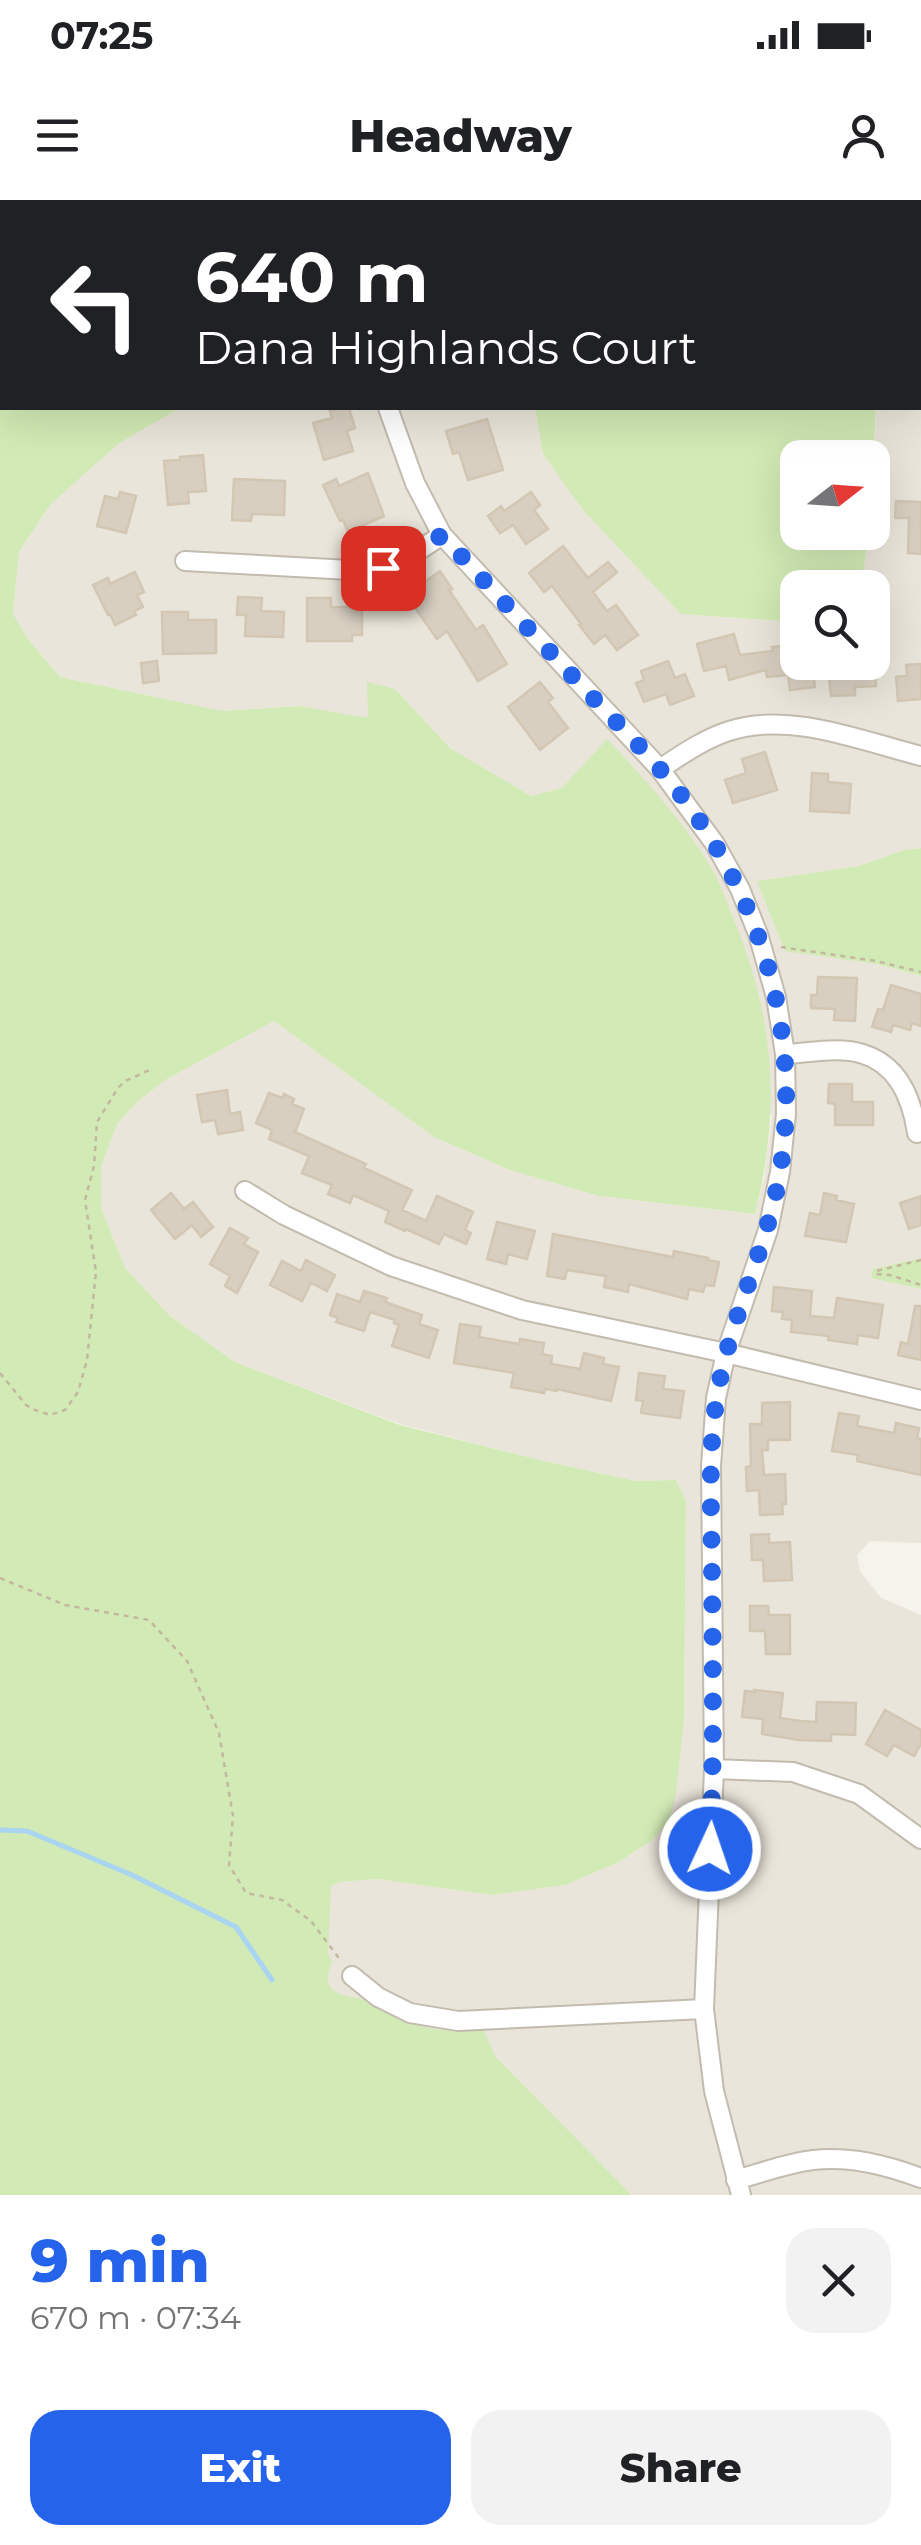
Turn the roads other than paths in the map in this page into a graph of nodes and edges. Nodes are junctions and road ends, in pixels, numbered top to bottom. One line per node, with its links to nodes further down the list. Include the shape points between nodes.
1 (389, 410): 2 (street)
2 (442, 535): 3 (street, via 383,568); 5 (street)
3 (185, 561)
4 (921, 756): 5 (street, via 808,727 761,724 728,731)
5 (660, 769): 6 (street, via 740,889 776,997)
6 (785, 1054): 7 (street, via 864,1054 902,1082); 9 (street, via 780,1172 768,1230)
7 (917, 1132)
8 (245, 1191): 9 (street, via 391,1266 522,1310)
9 (726, 1353): 10 (street); 11 (street, via 712,1466)
10 (921, 1400)
11 (714, 1769): 12 (street, via 792,1772 859,1794); 14 (street)
12 (921, 1839)
13 (352, 1976): 14 (street, via 410,2013 458,2021)
14 (704, 2009): 16 (street, via 714,2091)
15 (921, 2178): 16 (street, via 885,2165 812,2160)
16 (738, 2187)

